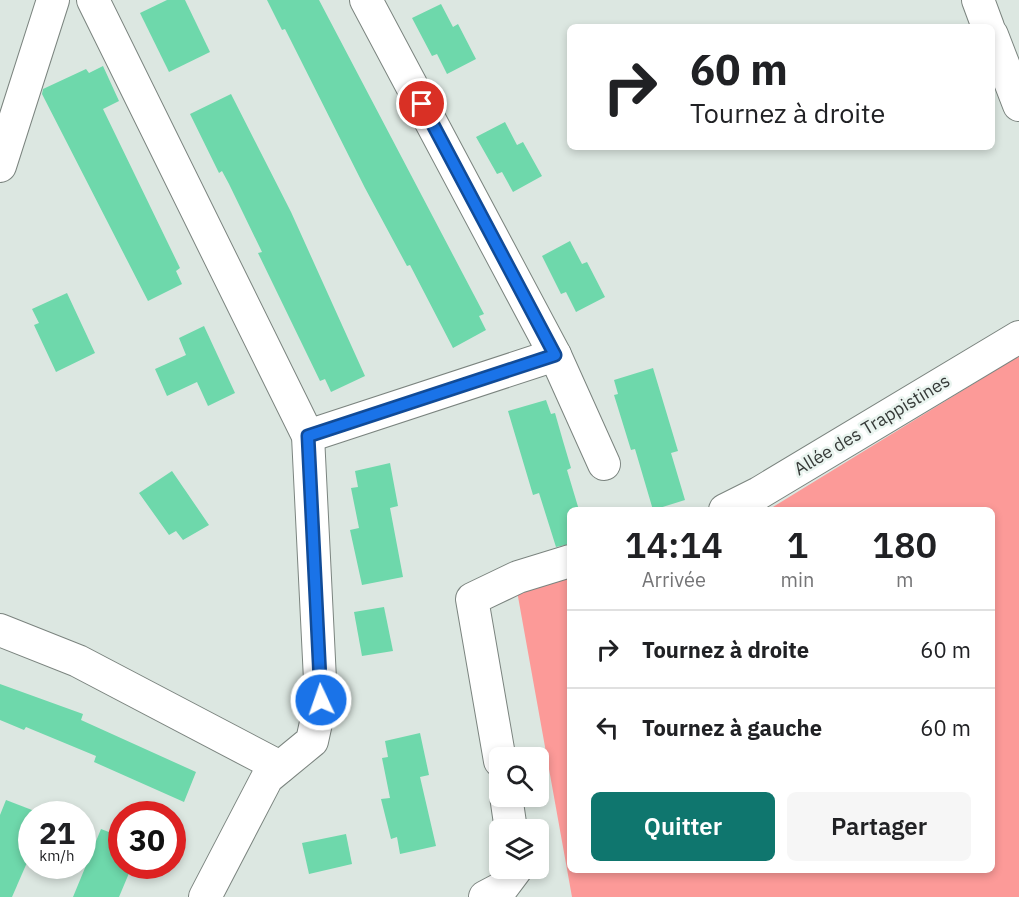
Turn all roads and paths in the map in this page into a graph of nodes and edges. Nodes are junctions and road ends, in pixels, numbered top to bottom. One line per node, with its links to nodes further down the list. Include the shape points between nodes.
1 (53, 0): 8 (street)
2 (93, 0): 11 (street)
3 (366, 0): 10 (street)
4 (978, 0): 5 (street)
5 (987, 24)
6 (995, 43): 7 (street)
7 (1019, 105)
8 (0, 166)
9 (1019, 337): 13 (street, Allée des Trappistines)
10 (555, 355): 11 (street); 12 (street)
11 (308, 436): 17 (street, via 321,700 312,741)
12 (604, 464)
13 (731, 507)
14 (567, 562): 16 (street, via 518,577 472,599)
15 (0, 630): 17 (street, via 78,662)
16 (498, 747)
17 (280, 767): 19 (street, via 267,778)
18 (509, 879): 20 (street, via 502,888)
19 (205, 897)
20 (485, 897)

